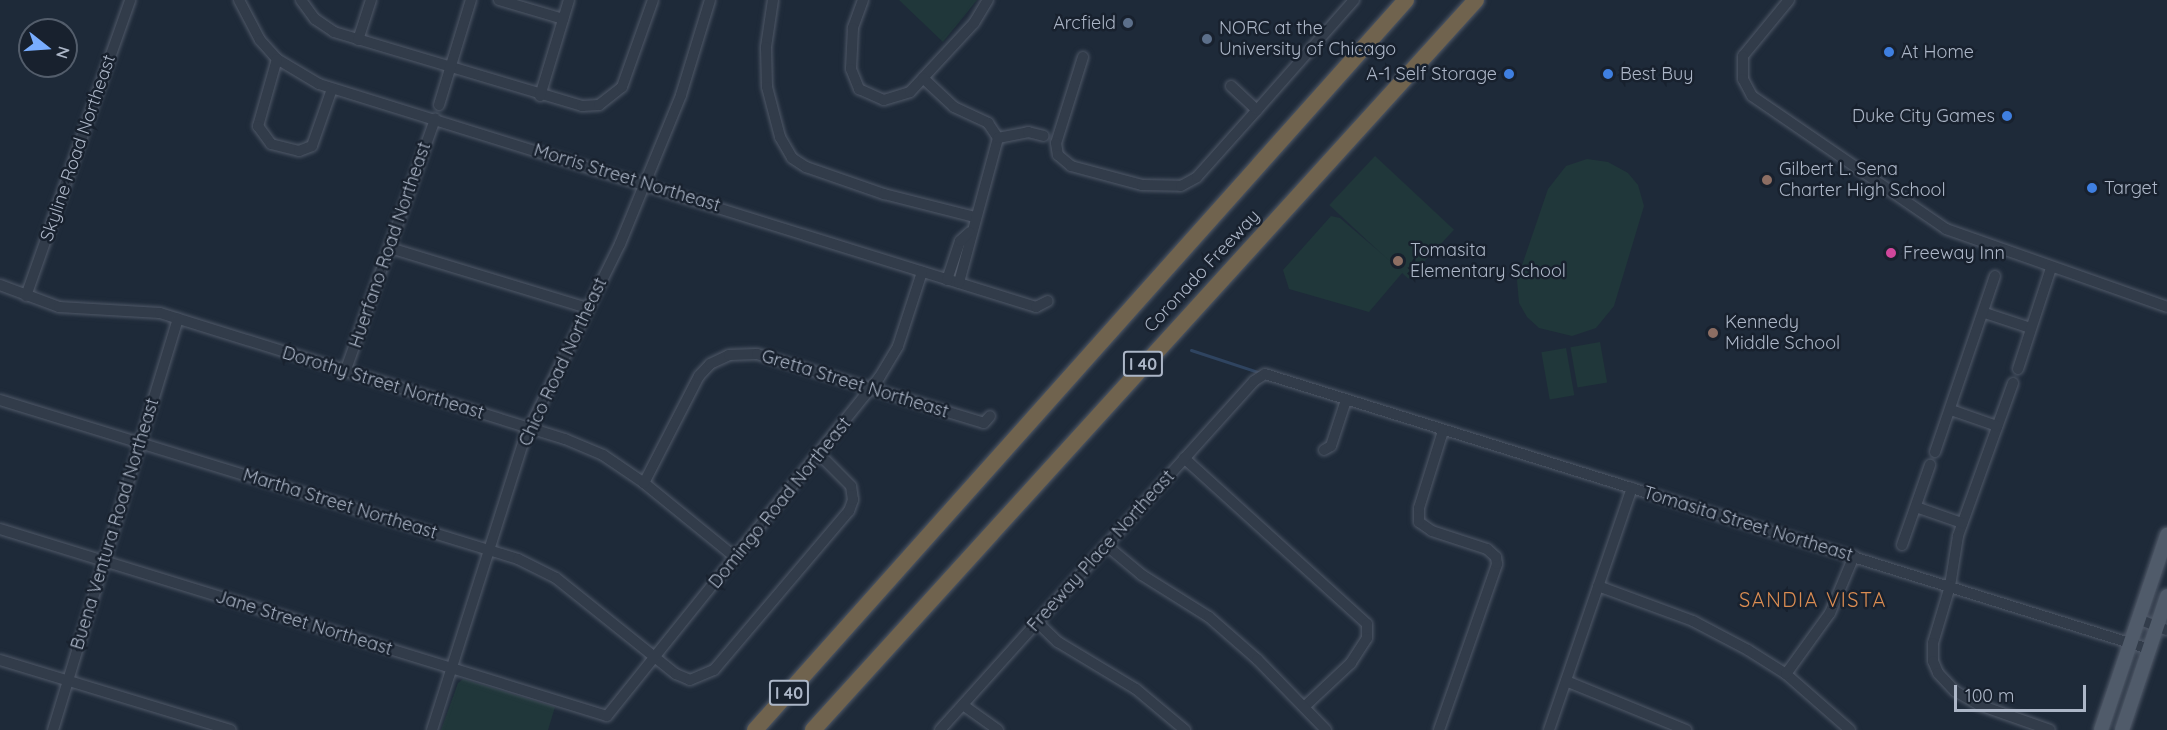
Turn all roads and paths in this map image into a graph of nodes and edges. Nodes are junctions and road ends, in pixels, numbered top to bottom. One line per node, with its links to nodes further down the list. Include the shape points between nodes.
1 (130, 0): 39 (street, Skyline Road Northeast)
2 (239, 0): 20 (street, Morris Street Northeast, via 260,40)
3 (301, 0): 18 (street, via 320,24)
4 (371, 0): 18 (street)
5 (471, 0): 21 (street)
6 (499, 0): 17 (street)
7 (569, 0): 17 (street)
8 (653, 0): 25 (street, via 628,76 608,101 575,106)
9 (710, 0): 31 (street, Chico Road Northeast, via 681,95)
10 (773, 0): 32 (street, via 766,47 767,87 780,137 792,158 806,167 884,194)
11 (863, 0): 22 (street, via 851,40 854,80 869,96 884,100 901,97)
12 (988, 0): 22 (street, via 974,23)
13 (1354, 0): 27 (street)
14 (1406, 0): 84 (highway, Coronado Freeway / I 40)
15 (1476, 0): 99 (highway, Coronado Freeway / I 40)
16 (1789, 0): 34 (street, via 1745,50 1742,74 1752,96 1937,224)
17 (563, 19): 25 (street)
18 (358, 40): 21 (street)
19 (1083, 57): 27 (street, via 1056,143 1058,155 1071,166 1142,185 1162,188 1185,184 1197,177)
20 (277, 59): 24 (street, Morris Street Northeast, via 311,81); 24 (street, via 258,126 264,139 299,151 312,146)
21 (451, 68): 25 (street); 26 (street)
22 (924, 78): 30 (street, via 954,107 988,123)
23 (1231, 86): 27 (street)
24 (333, 89): 28 (street, Morris Street Northeast)
25 (540, 96)
26 (439, 105)
27 (1257, 110)
28 (435, 119): 31 (street, Morris Street Northeast); 33 (street, Huerfano Road Northeast)
29 (1044, 136): 30 (street, via 1028,132)
30 (998, 138): 32 (street)
31 (645, 183): 35 (street, Morris Street Northeast); 42 (street, Chico Road Northeast)
32 (975, 216): 37 (street, via 971,244)
33 (390, 248): 42 (street); 47 (street, Huerfano Road Northeast)
34 (2051, 267): 41 (street); 45 (street)
35 (922, 272): 37 (street, Morris Street Northeast); 50 (street, Domingo Road Northeast, via 898,346)
36 (1995, 276): 43 (street)
37 (953, 281): 40 (street, Morris Street Northeast, via 1036,307)
38 (0, 285): 39 (street, Dorothy Street Northeast)
39 (26, 296): 44 (street, Dorothy Street Northeast, via 59,307 145,311)
40 (1048, 301)
41 (2167, 307)
42 (588, 308): 56 (street, Chico Road Northeast)
43 (1985, 314): 45 (street); 53 (street)
44 (178, 319): 47 (street, Dorothy Street Northeast); 58 (street, Buena Ventura Road Northeast)
45 (2030, 328): 46 (street)
46 (2018, 369)
47 (345, 372): 56 (street, Dorothy Street Northeast)
48 (1264, 374): 52 (street, Tomasita Street Northeast); 62 (street, Freeway Place Northeast)
49 (2013, 383): 55 (street)
50 (872, 389): 54 (street, Gretta Street Northeast, via 984,423); 61 (street, Domingo Road Northeast); 64 (street, Gretta Street Northeast, via 757,354 722,357 699,376)
51 (0, 400): 58 (street, Martha Street Northeast)
52 (1346, 400): 57 (street, Tomasita Street Northeast); 59 (street, via 1331,446)
53 (1951, 410): 55 (street); 60 (street)
54 (990, 416)
55 (1997, 426): 67 (street)
56 (529, 427): 64 (street, Dorothy Street Northeast, via 594,451); 72 (street, Chico Road Northeast)
57 (1443, 431): 65 (street, Tomasita Street Northeast); 104 (street, via 1419,508 1419,522 1432,531 1487,549 1496,557 1497,564)
58 (140, 442): 72 (street, Martha Street Northeast); 75 (street, Buena Ventura Road Northeast)
59 (1324, 450)
60 (1935, 452)
61 (820, 455): 74 (street, Domingo Road Northeast); 85 (street, Martha Street Northeast, via 851,486 853,500 846,516 708,675 686,679)
62 (1185, 458): 70 (street, Freeway Place Northeast); 92 (street, via 1367,624 1366,638 1351,663)
63 (1930, 465): 66 (street)
64 (644, 483): 74 (street, Dorothy Street Northeast)
65 (1632, 488): 73 (street, Tomasita Street Northeast); 76 (street)
66 (1916, 507): 67 (street); 71 (street)
67 (1962, 523): 77 (street)
68 (0, 530): 75 (street, Jane Street Northeast)
69 (2167, 535): 79 (main road)
70 (1106, 545): 80 (street, Freeway Place Northeast); 92 (street, via 1142,575 1209,617)
71 (1902, 545)
72 (489, 549): 85 (street, Martha Street Northeast, via 556,578); 87 (street, Chico Road Northeast)
73 (1854, 556): 77 (street, Tomasita Street Northeast); 88 (street, via 1830,613)
74 (735, 557): 85 (street, Domingo Road Northeast)
75 (104, 561): 87 (street, Jane Street Northeast); 89 (street, Buena Ventura Road Northeast)
76 (1598, 586): 88 (street, via 1709,628); 90 (street)
77 (1950, 586): 82 (street, Tomasita Street Northeast); 108 (street, via 1933,643 1938,673 1955,691 1979,705)
78 (2167, 596): 81 (main road)
79 (2138, 620): 81 (street); 82 (main road)
80 (1037, 622): 91 (street, Freeway Place Northeast); 102 (street, via 1059,642 1136,688)
81 (2162, 628): 83 (main road)
82 (2130, 643): 83 (street, Tomasita Street Northeast); 109 (main road)
83 (2149, 650): 110 (main road)
84 (823, 655): 97 (highway); 98 (highway, Coronado Freeway / I 40)
85 (656, 657): 93 (street, Domingo Road Northeast)
86 (0, 660): 89 (street)
87 (453, 669): 93 (street, Jane Street Northeast); 96 (street, Chico Road Northeast)
88 (1786, 674): 107 (street)
89 (68, 681): 94 (street, Buena Ventura Road Northeast); 95 (street)
90 (1566, 681): 105 (street); 106 (street)
91 (963, 705): 100 (street, Freeway Place Northeast); 101 (street)
92 (1305, 706): 103 (street)
93 (607, 716)
94 (52, 730)
95 (231, 730)
96 (432, 730)
97 (747, 730)
98 (755, 730)
99 (813, 730)
100 (940, 730)
101 (998, 730)
102 (1185, 730)
103 (1326, 730)
104 (1439, 730)
105 (1549, 730)
106 (1686, 730)
107 (1850, 730)
108 (2050, 730)
109 (2101, 730)
110 (2122, 730)

